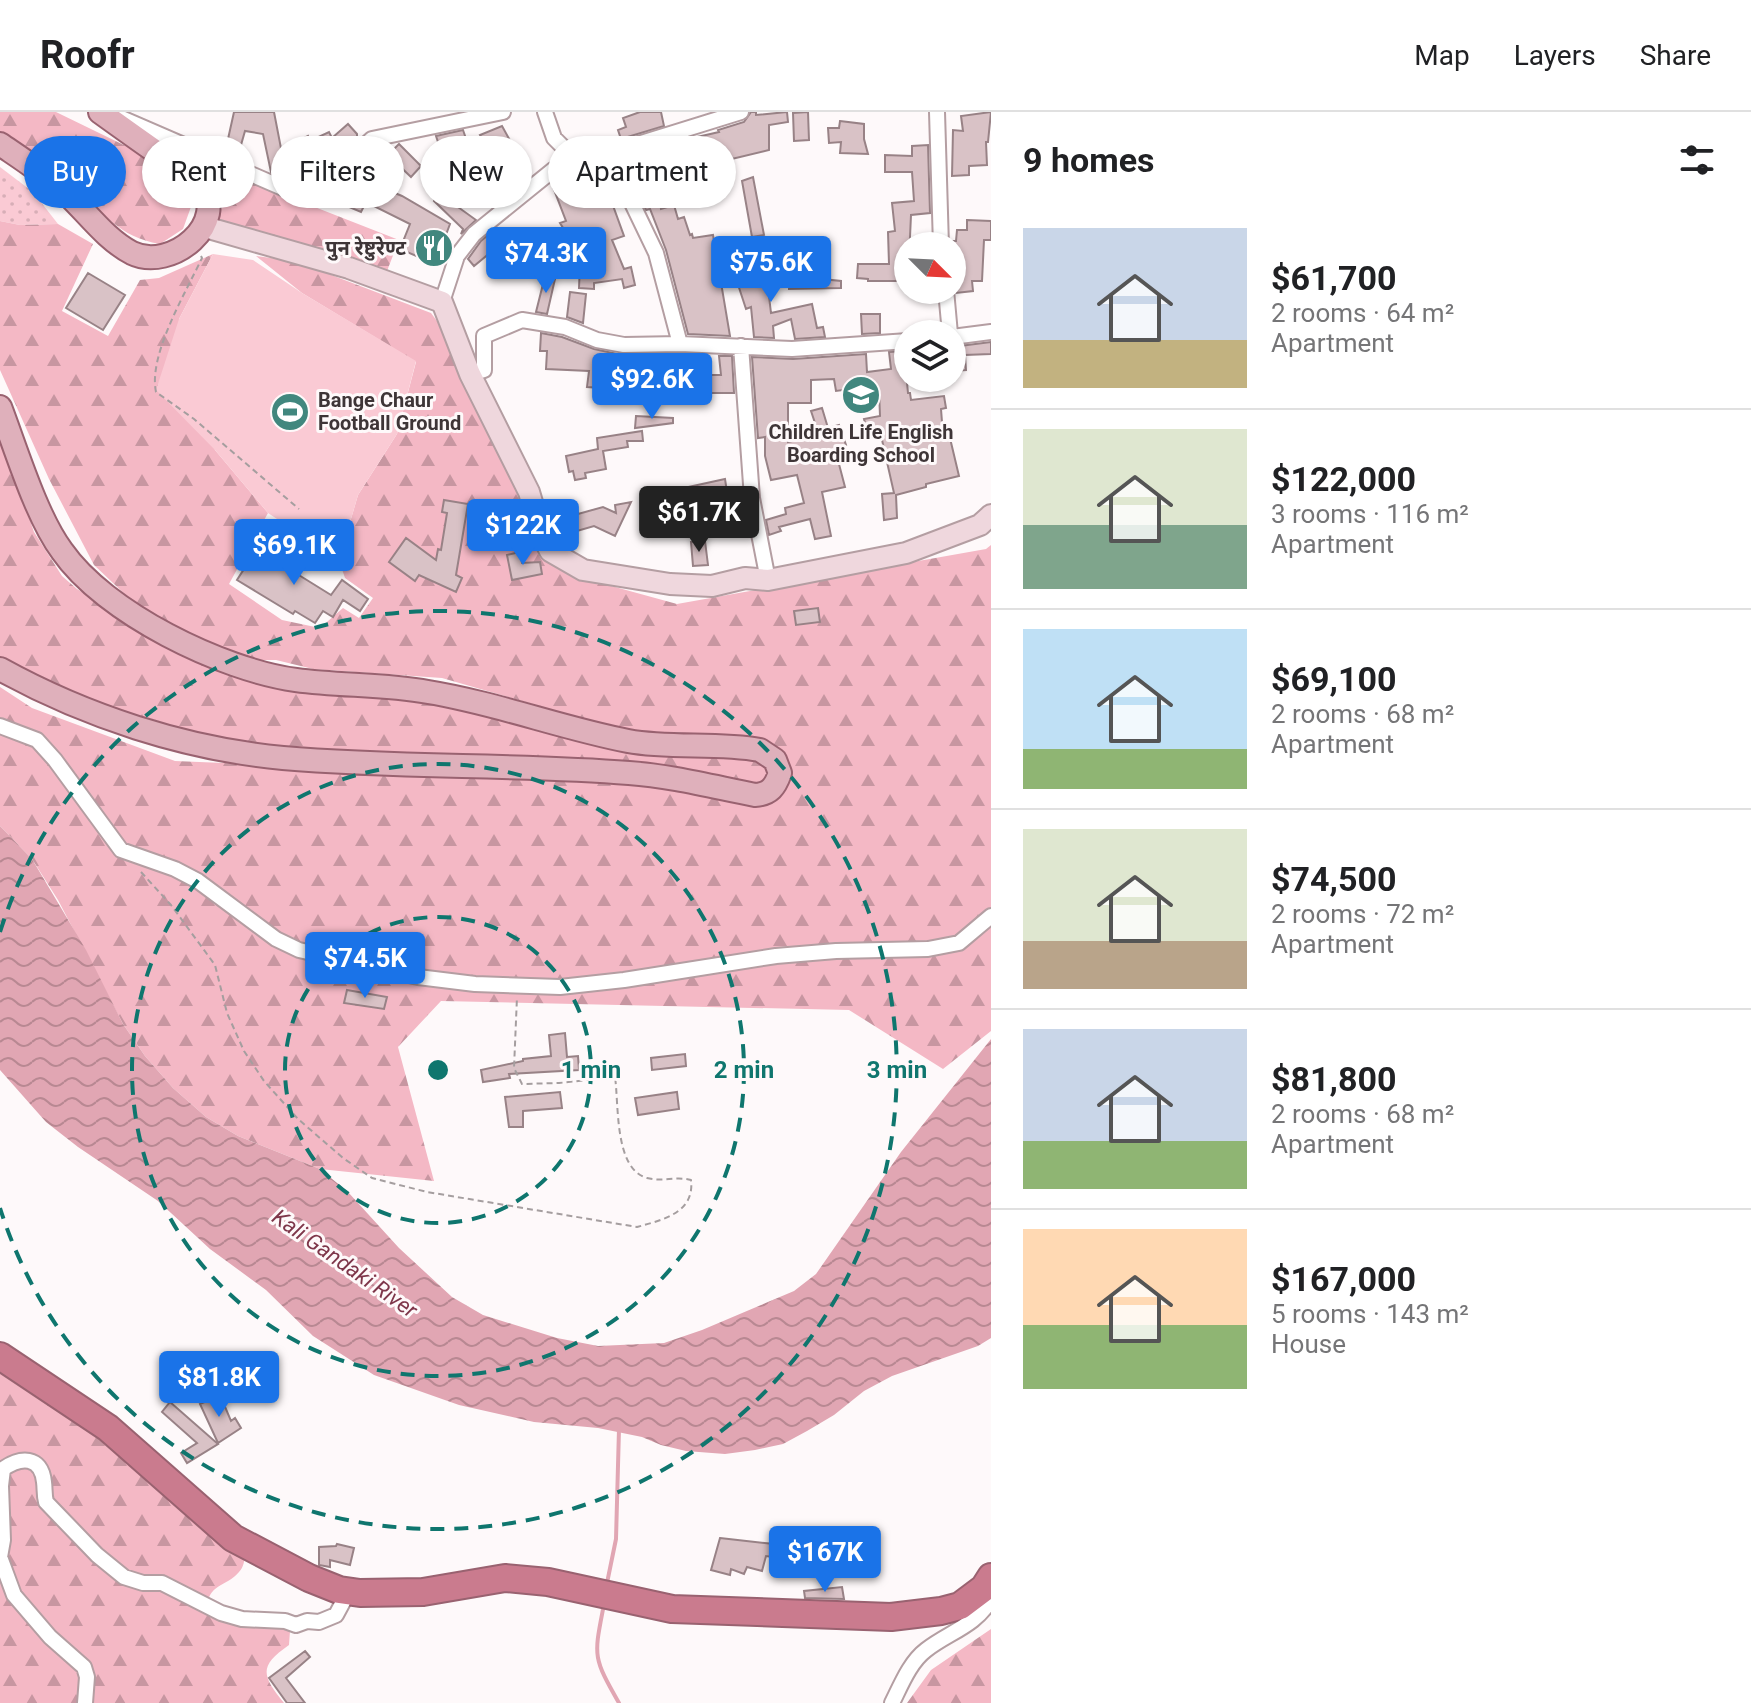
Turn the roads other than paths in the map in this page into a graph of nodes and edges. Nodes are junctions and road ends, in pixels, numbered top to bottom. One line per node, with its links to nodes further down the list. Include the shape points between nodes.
1 (100, 112): 13 (main road, via 200,183 208,204)
2 (108, 112): 3 (street, via 299,195 311,195 326,184 372,139)
3 (503, 112)
4 (545, 112): 7 (street)
5 (741, 112): 8 (street)
6 (937, 112): 12 (street)
7 (553, 136)
8 (665, 136)
9 (0, 144): 13 (main road, via 37,168 133,253 159,258)
10 (548, 174): 14 (street, via 474,234 457,256)
11 (634, 208): 18 (street, via 656,253)
12 (941, 232)
13 (198, 234): 14 (main road, via 349,268)
14 (442, 302): 20 (main road)
15 (991, 332): 16 (street)
16 (966, 334)
17 (894, 342): 19 (street, via 792,349)
18 (680, 344): 19 (street); 20 (street, via 624,345 522,320 484,336 484,370)
19 (741, 346): 23 (street, via 752,498)
20 (470, 374): 23 (main road, via 529,492 550,551 583,570 670,584)
21 (0, 407): 24 (main road, via 62,552 121,607 193,647 295,680 430,692 632,742 760,750 775,760 780,773 771,790 755,795 630,773 281,758 155,732 53,696)
22 (991, 515): 23 (main road, via 980,525 906,553)
23 (768, 580)
24 (0, 669)
25 (0, 726): 26 (street, via 37,740 121,850 198,881 299,950 418,977 560,987 776,956 947,947)
26 (991, 916)
27 (0, 1356): 29 (highway, via 108,1428 233,1538)
28 (991, 1577): 29 (highway, via 960,1606 891,1617 672,1609 505,1578 423,1592)
29 (339, 1590): 31 (street, via 343,1602 336,1615 296,1625 242,1619 162,1583 124,1577 46,1502 38,1466 16,1460 3,1469 0,1557 14,1595 84,1667)
30 (991, 1599): 32 (street, via 968,1626 923,1652)
31 (85, 1703)
32 (892, 1703)

